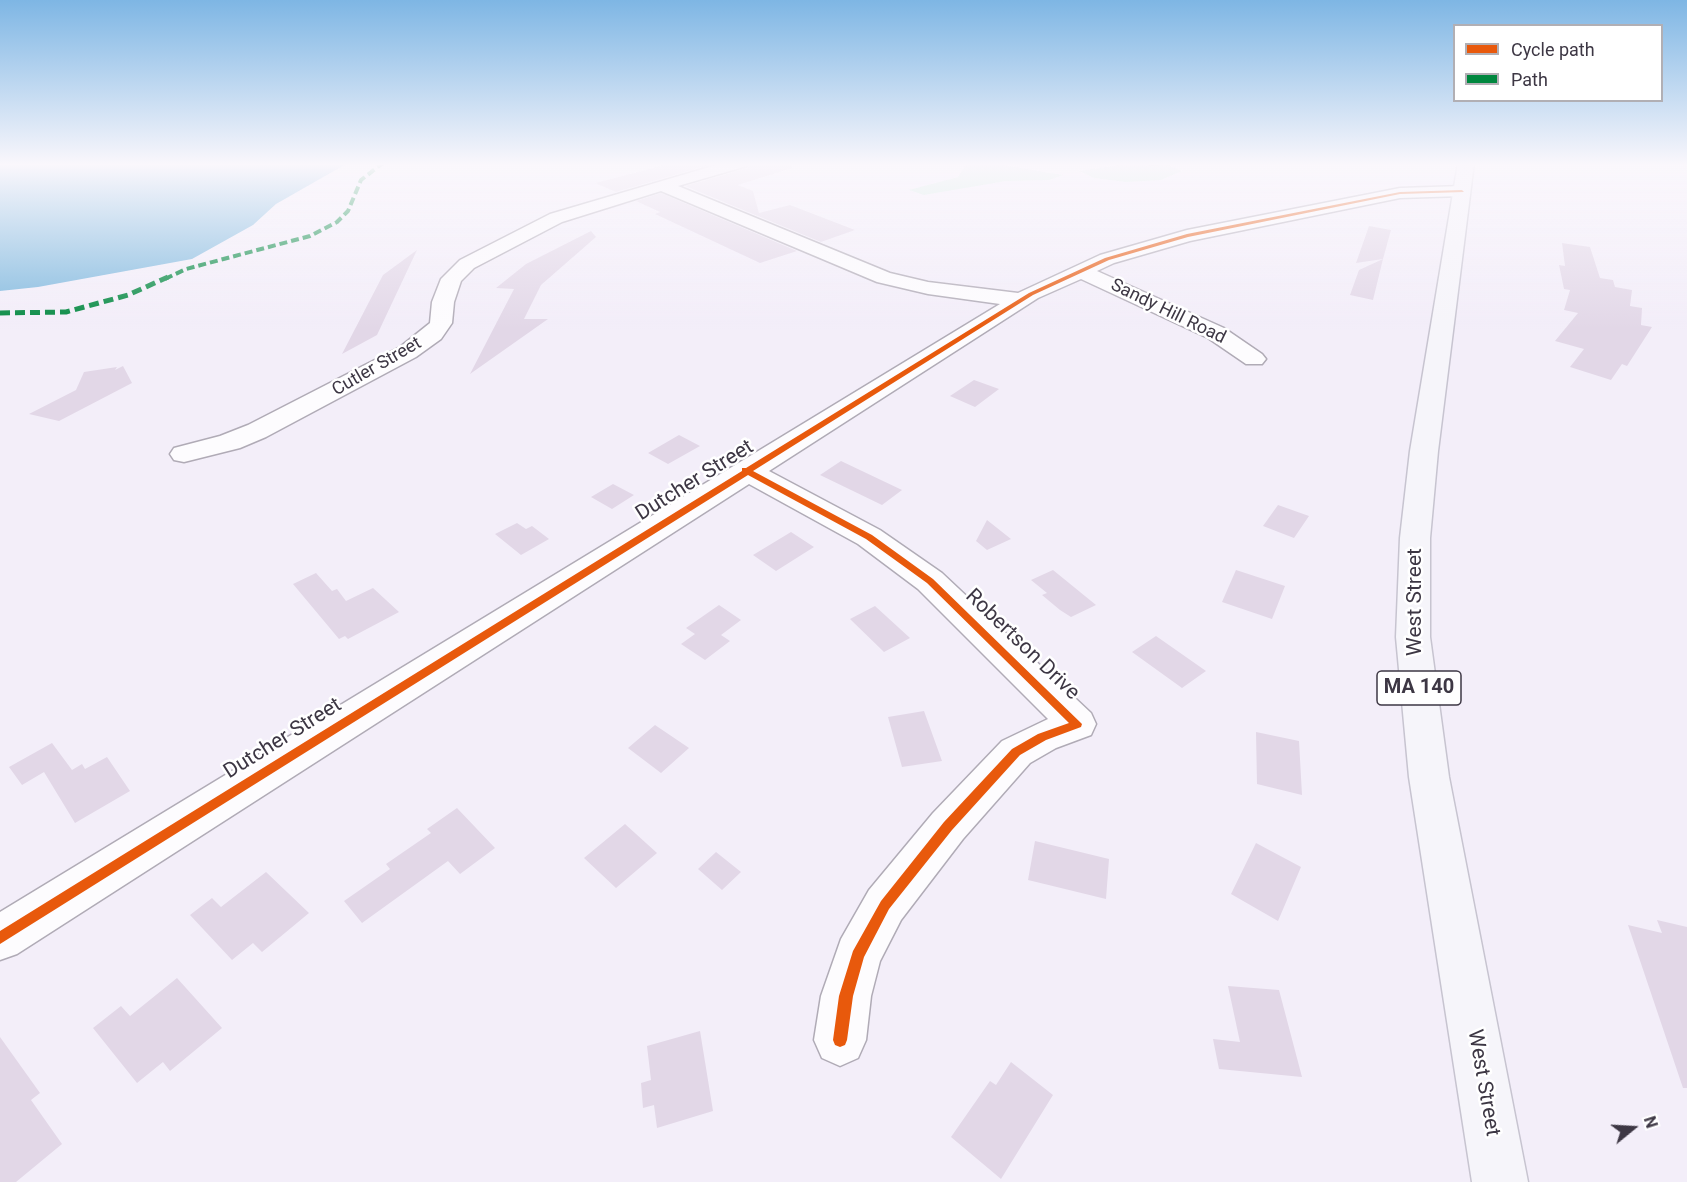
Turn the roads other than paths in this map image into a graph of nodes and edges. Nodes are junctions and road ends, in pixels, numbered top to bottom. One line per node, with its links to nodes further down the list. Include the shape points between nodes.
1 (556, 218): 8 (street, Cutler Street, via 467,264 451,279 441,323 408,352 266,427 230,442)
2 (741, 218): 6 (street, via 884,278)
3 (1271, 218): 5 (street, Dutcher Street, via 1143,248)
4 (1458, 218): 12 (main road, West Street / MA 140, via 1424,451 1413,637 1429,777)
5 (1079, 270): 6 (street, Dutcher Street); 7 (street, Sandy Hill Road, via 1216,333)
6 (1021, 300): 9 (street, Dutcher Street)
7 (1254, 359)
8 (184, 453)
9 (746, 470): 10 (street, Dutcher Street); 11 (street, Robertson Drive, via 869,537 922,575 1077,724 1016,752 948,826 885,906 858,955 846,996)
10 (0, 938)
11 (840, 1040)
12 (1500, 1182)

